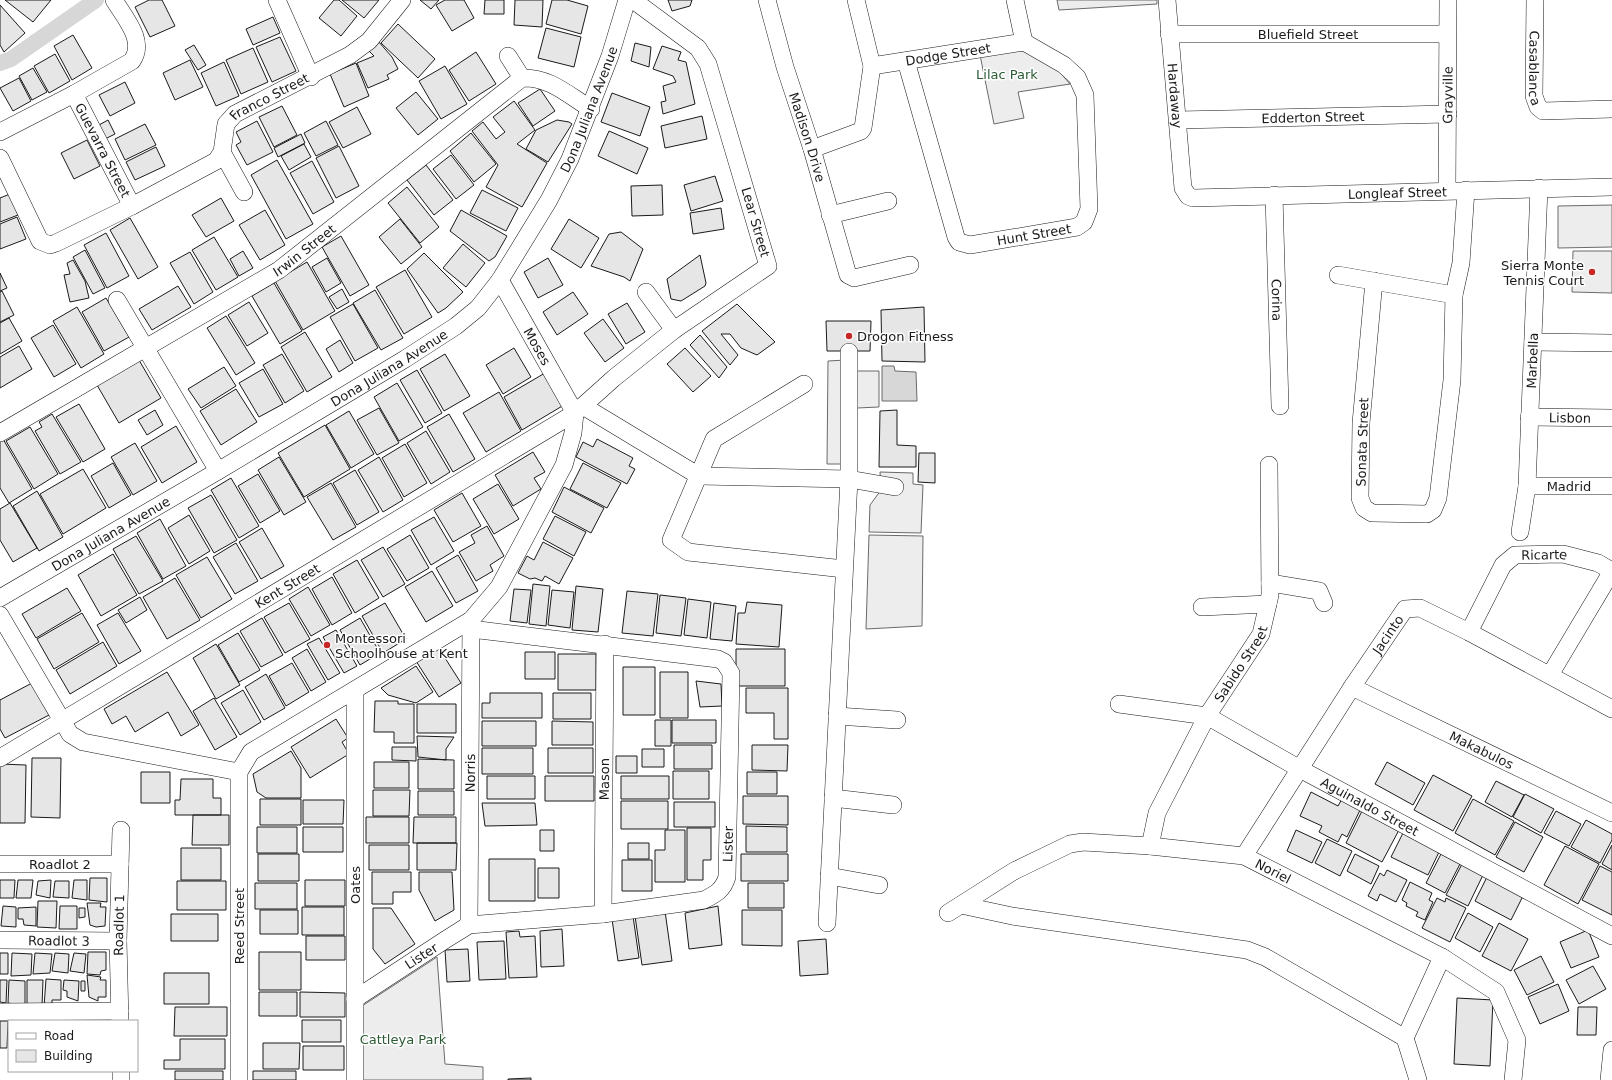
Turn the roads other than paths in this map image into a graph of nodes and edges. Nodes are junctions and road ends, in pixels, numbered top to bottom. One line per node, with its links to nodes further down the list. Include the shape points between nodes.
1 (277, 0): 18 (street)
2 (402, 0): 18 (street, Franco Street, via 369,41 344,59)
3 (627, 0): 21 (street, Dona Juliana Avenue)
4 (633, 0): 46 (street, Lear Street, via 698,48 708,64 768,266)
5 (767, 0): 26 (street, Madison Drive, via 785,67)
6 (856, 0): 17 (street)
7 (1015, 0): 14 (street)
8 (1167, 0): 12 (street, Hardaway)
9 (1448, 0): 13 (street, Grayville)
10 (1535, 0): 22 (street, Casablanca, via 1534,96 1538,107 1543,111)
11 (117, 4): 20 (street, Guevarra Street, via 137,40 136,54 132,61)
12 (1169, 34): 13 (street, Bluefield Street); 24 (street, Hardaway)
13 (1447, 34): 23 (street, Grayville)
14 (1024, 42): 16 (street, Dodge Street); 16 (street, Hunt Street, via 1064,65 1077,77 1085,95 1089,209 1084,222 1077,227 970,245 959,242)
15 (508, 56): 19 (street)
16 (906, 61): 17 (street, Dodge Street)
17 (872, 66): 26 (street, via 861,131)
18 (310, 77): 27 (street, Franco Street, via 235,114 226,124)
19 (522, 78): 21 (street, via 545,80); 49 (street, Irwin Street, via 279,270)
20 (74, 94): 25 (street, Guevarra Street); 37 (street, Guevarra Street)
21 (591, 109): 41 (street, Dona Juliana Avenue, via 549,200)
22 (1612, 109)
23 (1448, 114): 24 (street, Edderton Street); 32 (street, Grayville)
24 (1178, 120): 34 (street, Hardaway)
25 (0, 132)
26 (812, 149): 38 (street, Madison Drive)
27 (222, 152): 33 (street); 37 (street, via 216,161)
28 (0, 158): 37 (street, via 40,240 50,245)
29 (1612, 187): 30 (street, Longleaf Street)
30 (1539, 188): 31 (street, Longleaf Street); 47 (street, Marbella)
31 (1466, 190): 32 (street, Longleaf Street); 44 (street, Sonata Street, via 1460,263)
32 (1447, 191): 35 (street, Longleaf Street)
33 (244, 192)
34 (1184, 192): 35 (street, Longleaf Street, via 1193,198)
35 (1274, 194): 52 (street, Corina)
36 (888, 201): 38 (street)
37 (132, 206)
38 (830, 215): 39 (street, Madison Drive, via 848,275 854,278)
39 (910, 265)
40 (1338, 275): 42 (street)
41 (500, 280): 53 (street, Moses); 58 (street, Dona Juliana Avenue, via 478,308 456,326)
42 (1374, 281): 44 (street); 44 (street, Sonata Street, via 1361,423 1360,498 1364,508 1372,513 1427,514 1433,510 1438,498 1452,380)
43 (646, 292): 46 (street)
44 (1454, 295)
45 (117, 300): 49 (street)
46 (674, 330): 53 (street, Lear Street)
47 (1533, 342): 48 (street); 54 (street, Marbella)
48 (1612, 343)
49 (146, 350): 56 (street, Irwin Street); 58 (street)
50 (849, 352): 60 (street)
51 (804, 384): 59 (street, via 714,439)
52 (1280, 406)
53 (579, 409): 59 (street); 73 (street, via 564,464 499,587); 84 (street, Kent Street)
54 (1529, 417): 55 (street, Lisbon); 61 (street, Marbella)
55 (1612, 418)
56 (1, 429)
57 (1269, 466): 67 (street, Sabido Street)
58 (218, 471): 68 (street, Dona Juliana Avenue)
59 (699, 476): 60 (street); 65 (street, via 671,540 688,552)
60 (849, 479): 63 (street); 65 (street)
61 (1526, 486): 62 (street, Madrid); 64 (street, Marbella)
62 (1612, 486)
63 (895, 487)
64 (1520, 532)
65 (844, 569): 81 (street)
66 (1612, 571): 74 (street, Ricarte, via 1598,563 1563,554 1515,555 1503,565); 76 (street)
67 (1270, 583): 69 (street, via 1319,591); 70 (street, Sabido Street)
68 (0, 598)
69 (1324, 603)
70 (1268, 604): 71 (street); 82 (street, Sabido Street, via 1261,634)
71 (1202, 607)
72 (0, 615): 84 (street)
73 (471, 624): 75 (street, Lister); 78 (street); 100 (street, Norris)
74 (1469, 632): 76 (street, Jacinto); 77 (street, Jacinto, via 1420,608 1405,609)
75 (605, 644): 98 (street, Mason); 98 (street, Lister, via 718,659 724,662 731,673 727,878 724,886 718,893 704,900)
76 (1550, 675): 80 (street, Jacinto)
77 (1352, 686): 86 (street, Jacinto); 90 (street, Makabulos)
78 (355, 691): 87 (street, via 251,752); 105 (street, Oates)
79 (1119, 704): 82 (street, Aguinaldo Street)
80 (1612, 709)
81 (837, 716): 83 (street); 88 (street)
82 (1207, 716): 86 (street, Aguinaldo Street); 92 (street, Sabido Street, via 1157,813)
83 (897, 720)
84 (62, 722): 85 (street, Kent Street); 87 (street, via 70,734 83,742)
85 (0, 758)
86 (1300, 769): 93 (street, Jacinto); 101 (street, Aguinaldo Street)
87 (239, 772): 110 (street, Reed Street)
88 (833, 798): 89 (street); 96 (street)
89 (893, 805)
90 (1612, 813)
91 (121, 830): 95 (street, Roadlot 1)
92 (1150, 846): 93 (street, Noriel); 108 (street, Noriel, via 1083,842 1070,844 1014,871 955,909 1247,950 1265,957)
93 (1244, 856): 104 (street, Noriel)
94 (0, 864): 95 (street, Roadlot 2)
95 (120, 864): 103 (street, Roadlot 1)
96 (829, 876): 97 (street); 99 (street)
97 (879, 885)
98 (603, 914): 100 (street, Lister)
99 (827, 922)
100 (469, 926): 105 (street, Lister)
101 (1612, 936)
102 (0, 940): 103 (street, Roadlot 3)
103 (118, 941): 107 (street, Roadlot 1)
104 (1442, 957): 108 (street); 113 (street, Noriel, via 1496,992 1517,1040)
105 (355, 999): 111 (street, Oates)
106 (0, 1012): 107 (street)
107 (120, 1016)
108 (1405, 1038): 112 (street)
109 (1612, 1050): 114 (street)
110 (238, 1080)
111 (355, 1080)
112 (1418, 1080)
113 (1513, 1080)
114 (1609, 1080)

